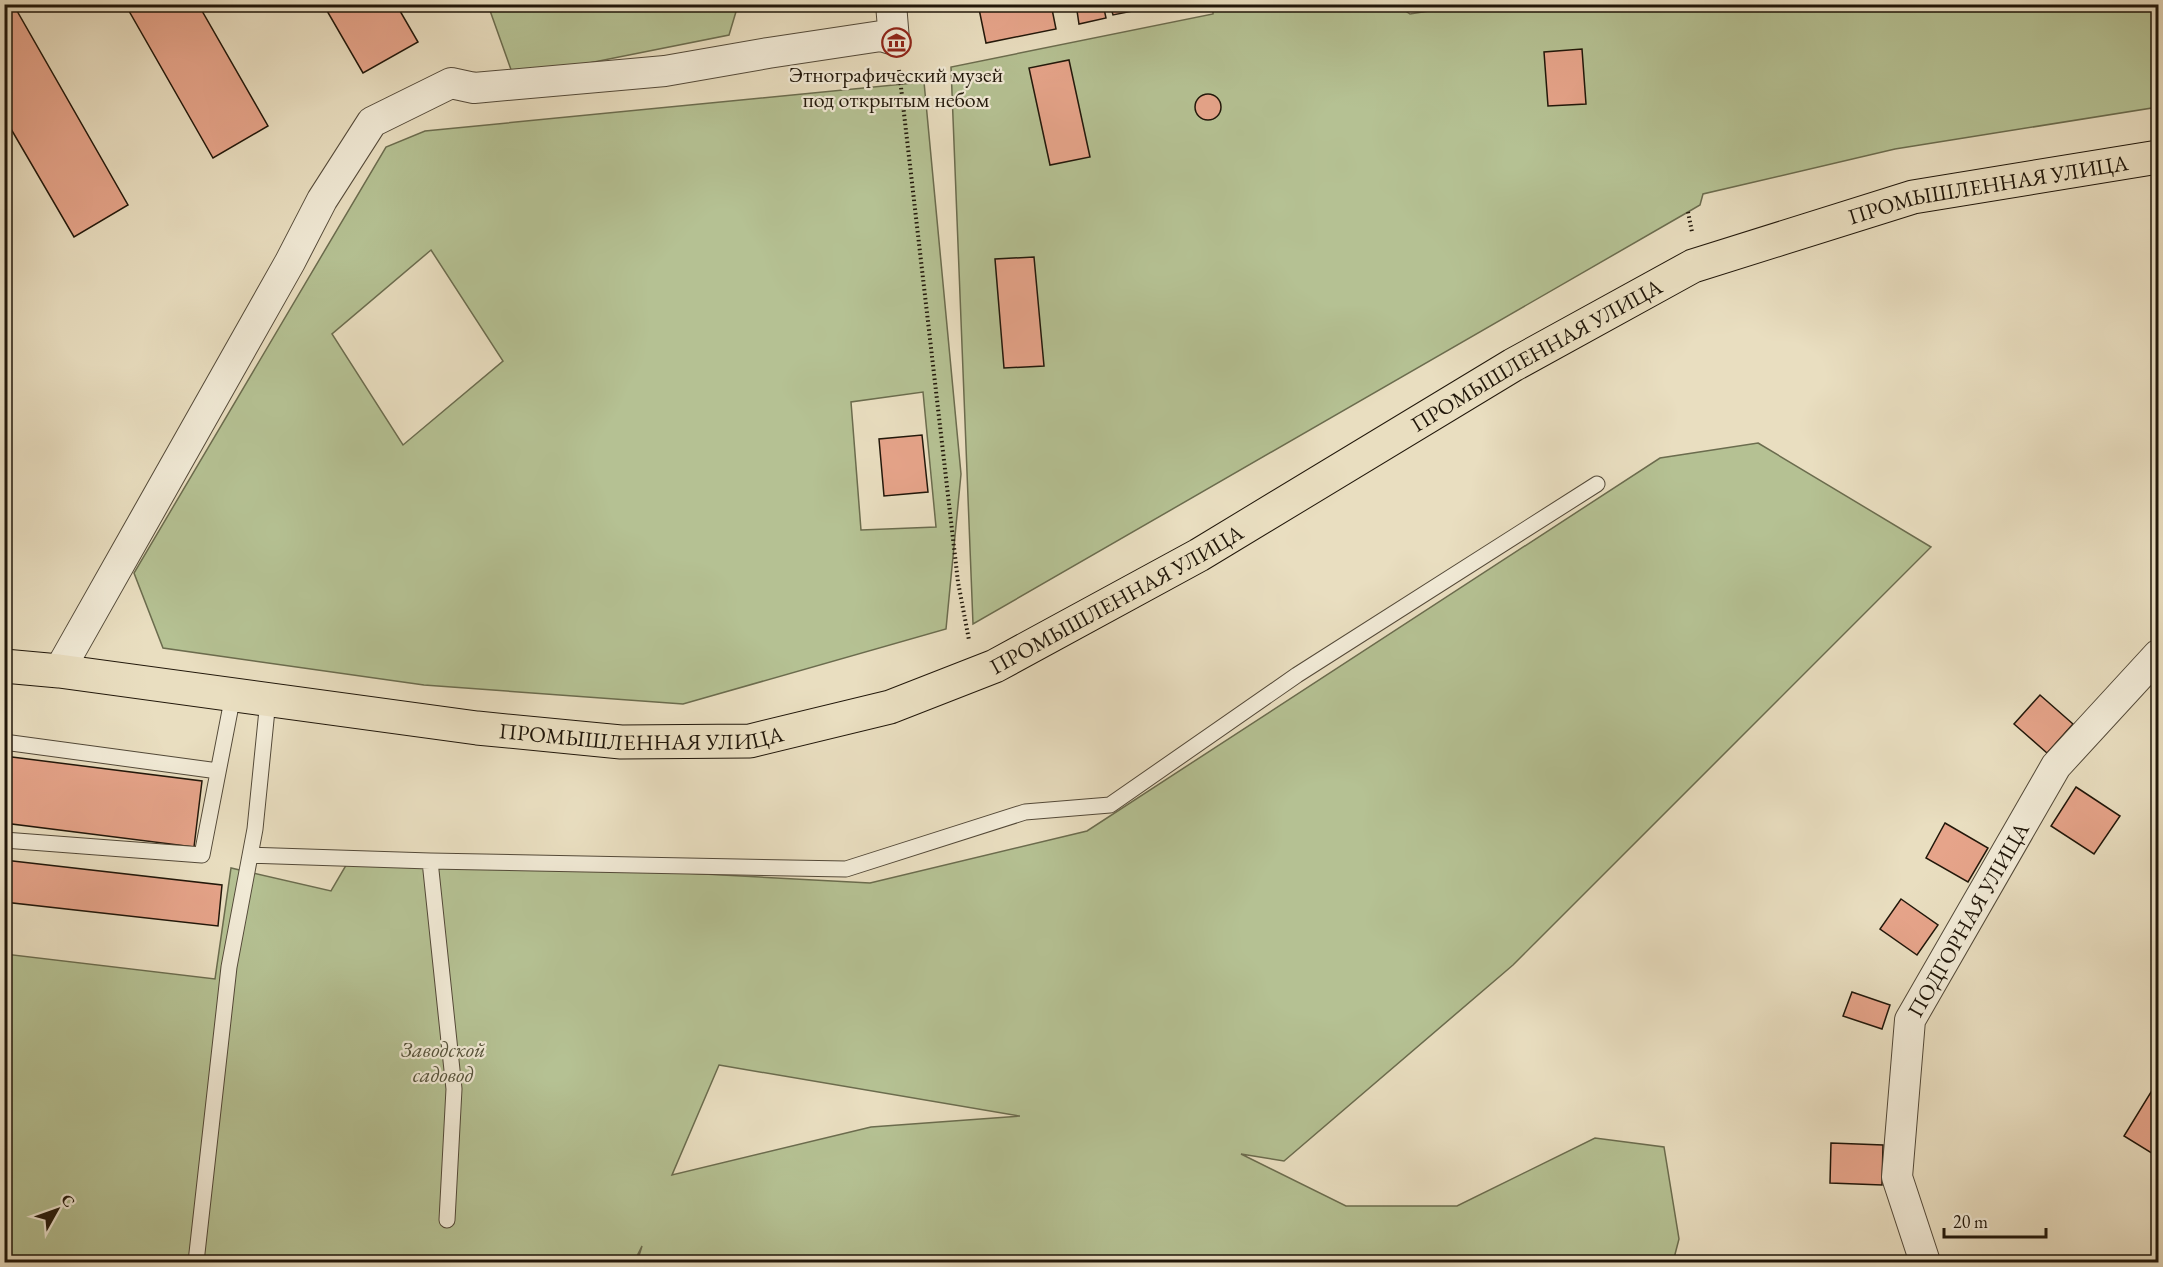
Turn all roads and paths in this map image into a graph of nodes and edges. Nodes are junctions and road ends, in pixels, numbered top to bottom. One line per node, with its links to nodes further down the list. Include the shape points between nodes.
1 (891, 4): 2 (street)
2 (894, 40): 9 (street, via 881,36 665,71 474,88 451,83 372,122 322,200); 10 (path, via 958,582)
3 (2158, 157): 10 (main road, ПРОМЫШЛЕННАЯ УЛИЦА, via 1913,197 1693,266 1514,365 1199,555 995,666)
4 (1688, 212): 5 (path)
5 (1694, 237)
6 (1597, 484): 17 (lane, via 1297,675 1110,805 1024,812 846,869)
7 (2158, 655): 20 (street, ПОДГОРНАЯ УЛИЦА, via 2056,766 1910,1020 1898,1177)
8 (4, 666): 9 (main road, ПРОМЫШЛЕННАЯ УЛИЦА)
9 (59, 671): 11 (main road, ПРОМЫШЛЕННАЯ УЛИЦА)
10 (975, 673): 12 (main road, ПРОМЫШЛЕННАЯ УЛИЦА, via 891,707 750,741 621,742 477,728)
11 (233, 695): 12 (main road, ПРОМЫШЛЕННАЯ УЛИЦА); 14 (lane)
12 (268, 700): 16 (lane)
13 (4, 742): 14 (lane)
14 (219, 771): 15 (lane, via 202,855)
15 (4, 840)
16 (250, 855): 17 (lane); 19 (lane, via 229,967)
17 (430, 861): 18 (lane, via 454,1089)
18 (447, 1220)
19 (196, 1263)
20 (1925, 1263)

